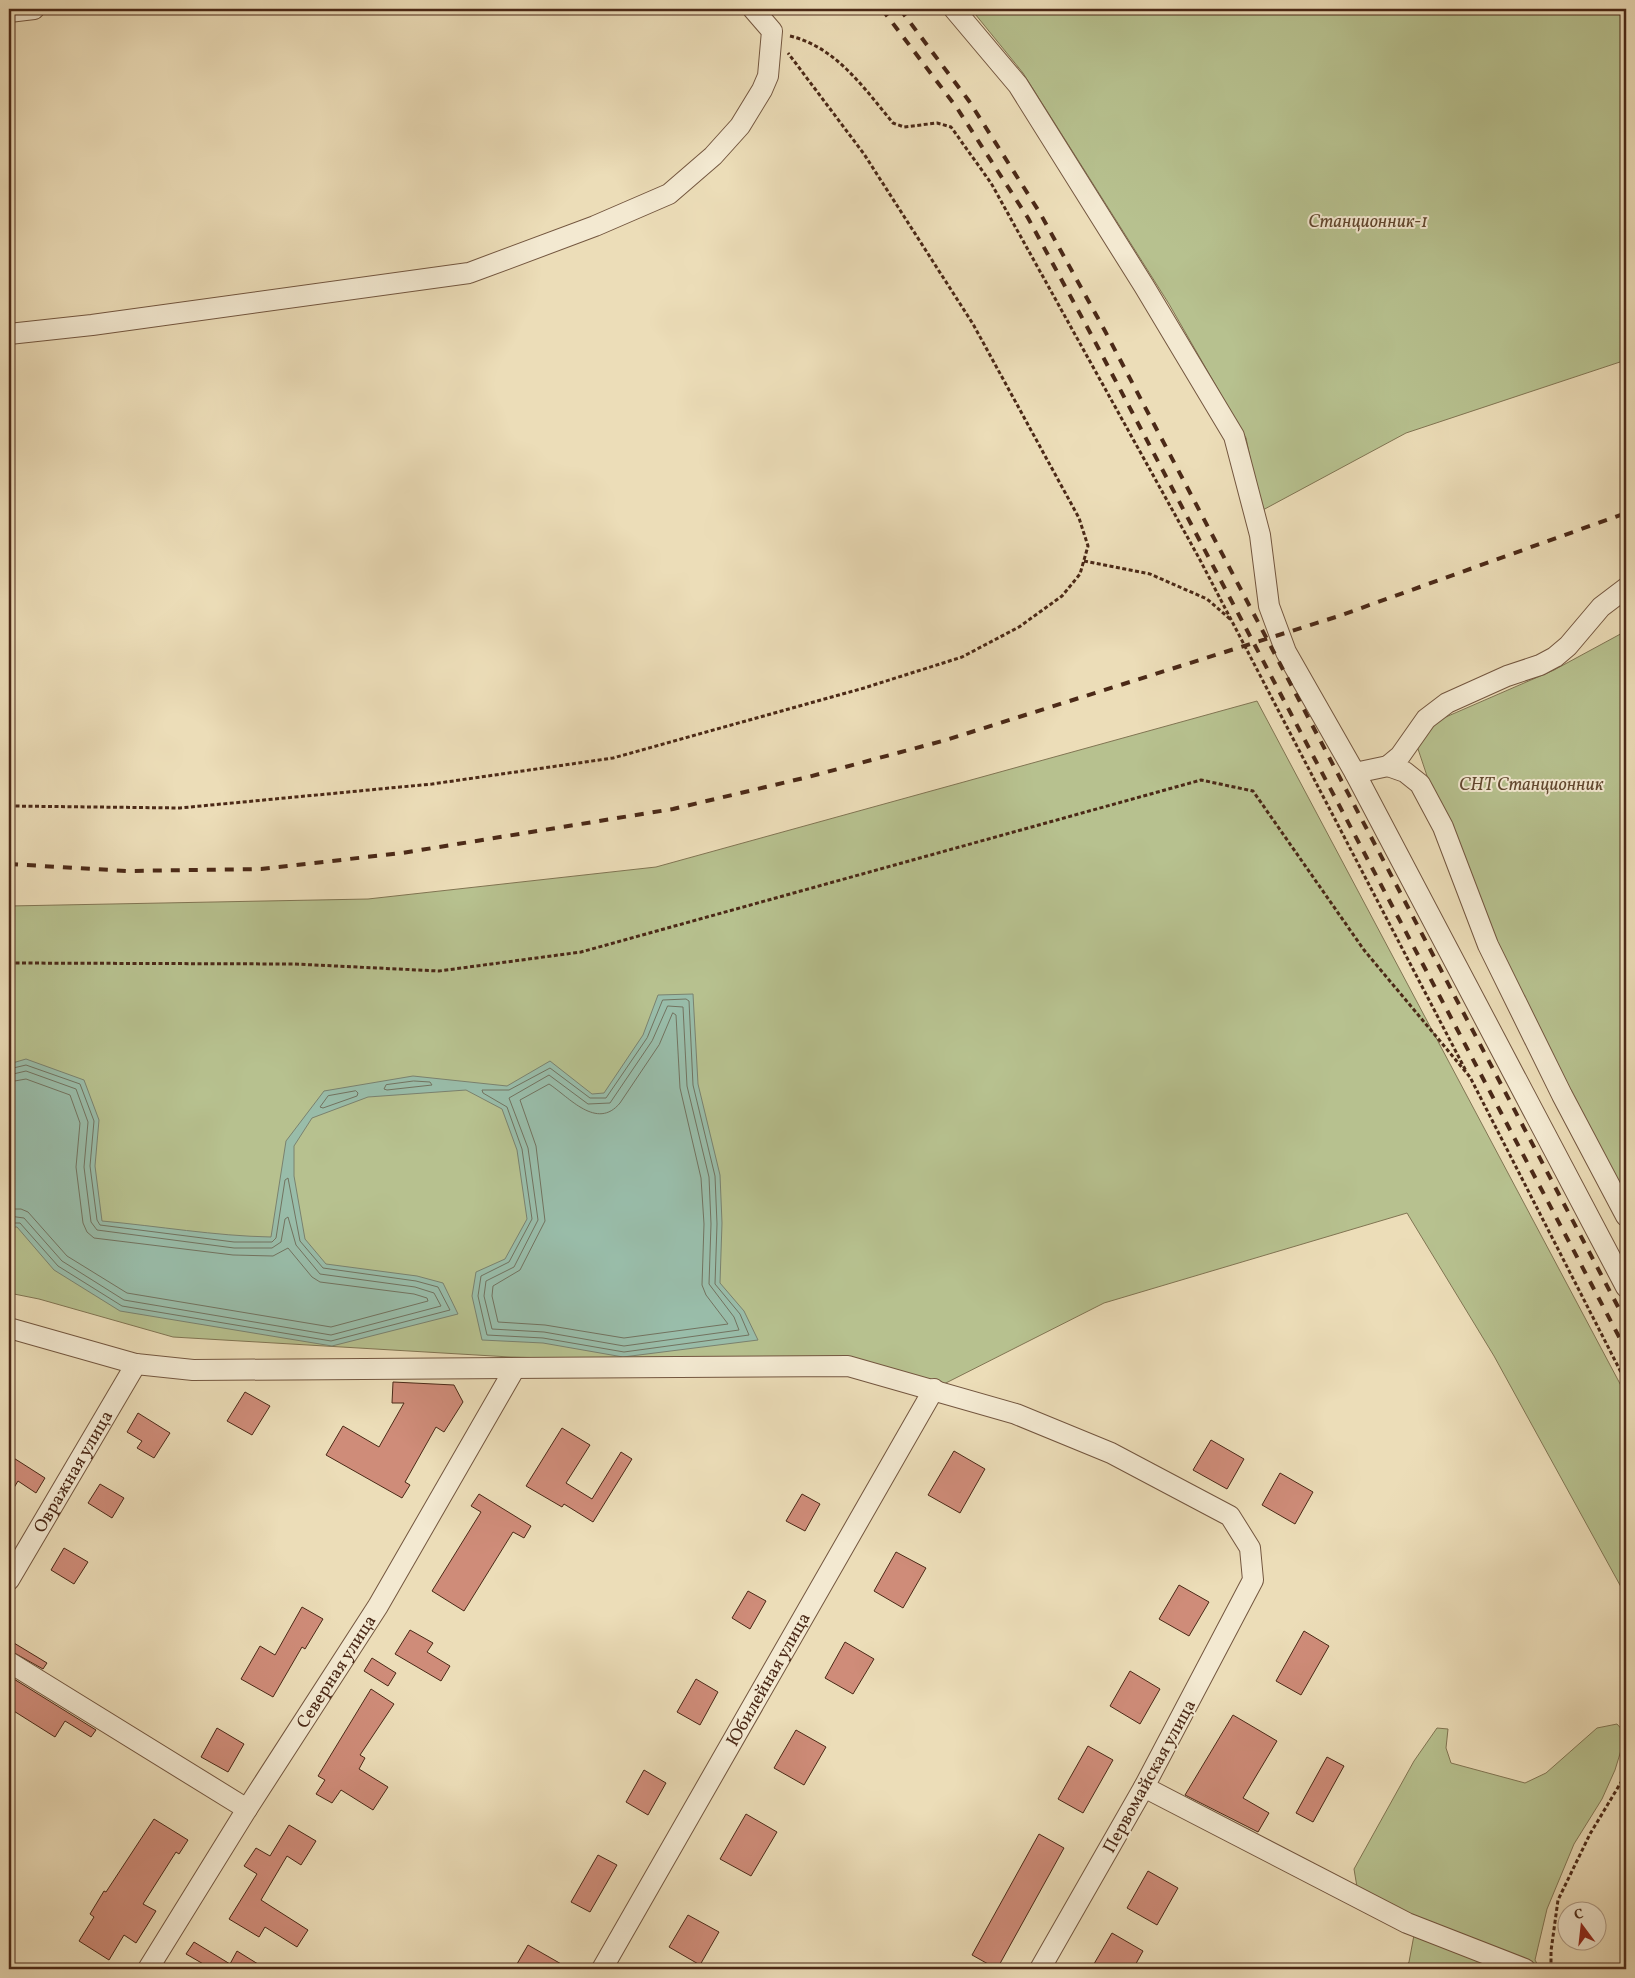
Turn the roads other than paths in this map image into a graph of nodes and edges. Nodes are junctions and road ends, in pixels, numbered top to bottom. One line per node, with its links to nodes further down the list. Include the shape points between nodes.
1 (34, 9): 4 (street)
2 (753, 9): 5 (street, via 772,32 768,76 762,90 740,126 713,156 669,194 595,226 469,273 111,323)
3 (954, 9): 8 (street, via 1018,85 1234,436 1260,535 1269,606 1286,652)
4 (9, 12)
5 (9, 334)
6 (1626, 588): 7 (street, via 1601,607 1555,657 1447,703 1426,718 1400,756)
7 (1388, 766): 8 (street); 9 (street, via 1405,772 1420,784 1444,827 1488,945)
8 (1354, 773): 10 (street)
9 (1626, 1216)
10 (1626, 1287)
11 (9, 1328): 12 (street)
12 (136, 1364): 13 (street, via 203,1370); 15 (street, Овражная улица)
13 (516, 1368): 14 (street, via 848,1366); 18 (street, Северная улица, via 378,1606)
14 (934, 1389): 17 (street, Первомайская улица, via 1016,1414 1111,1453 1230,1516 1250,1548 1254,1580); 20 (street, Юбилейная улица)
15 (9, 1580)
16 (9, 1662): 18 (street)
17 (1144, 1788): 21 (street, Первомайская улица); 22 (street, via 1407,1924)
18 (247, 1809): 19 (street, Северная улица)
19 (148, 1969)
20 (602, 1969)
21 (1040, 1969)
22 (1525, 1969)

